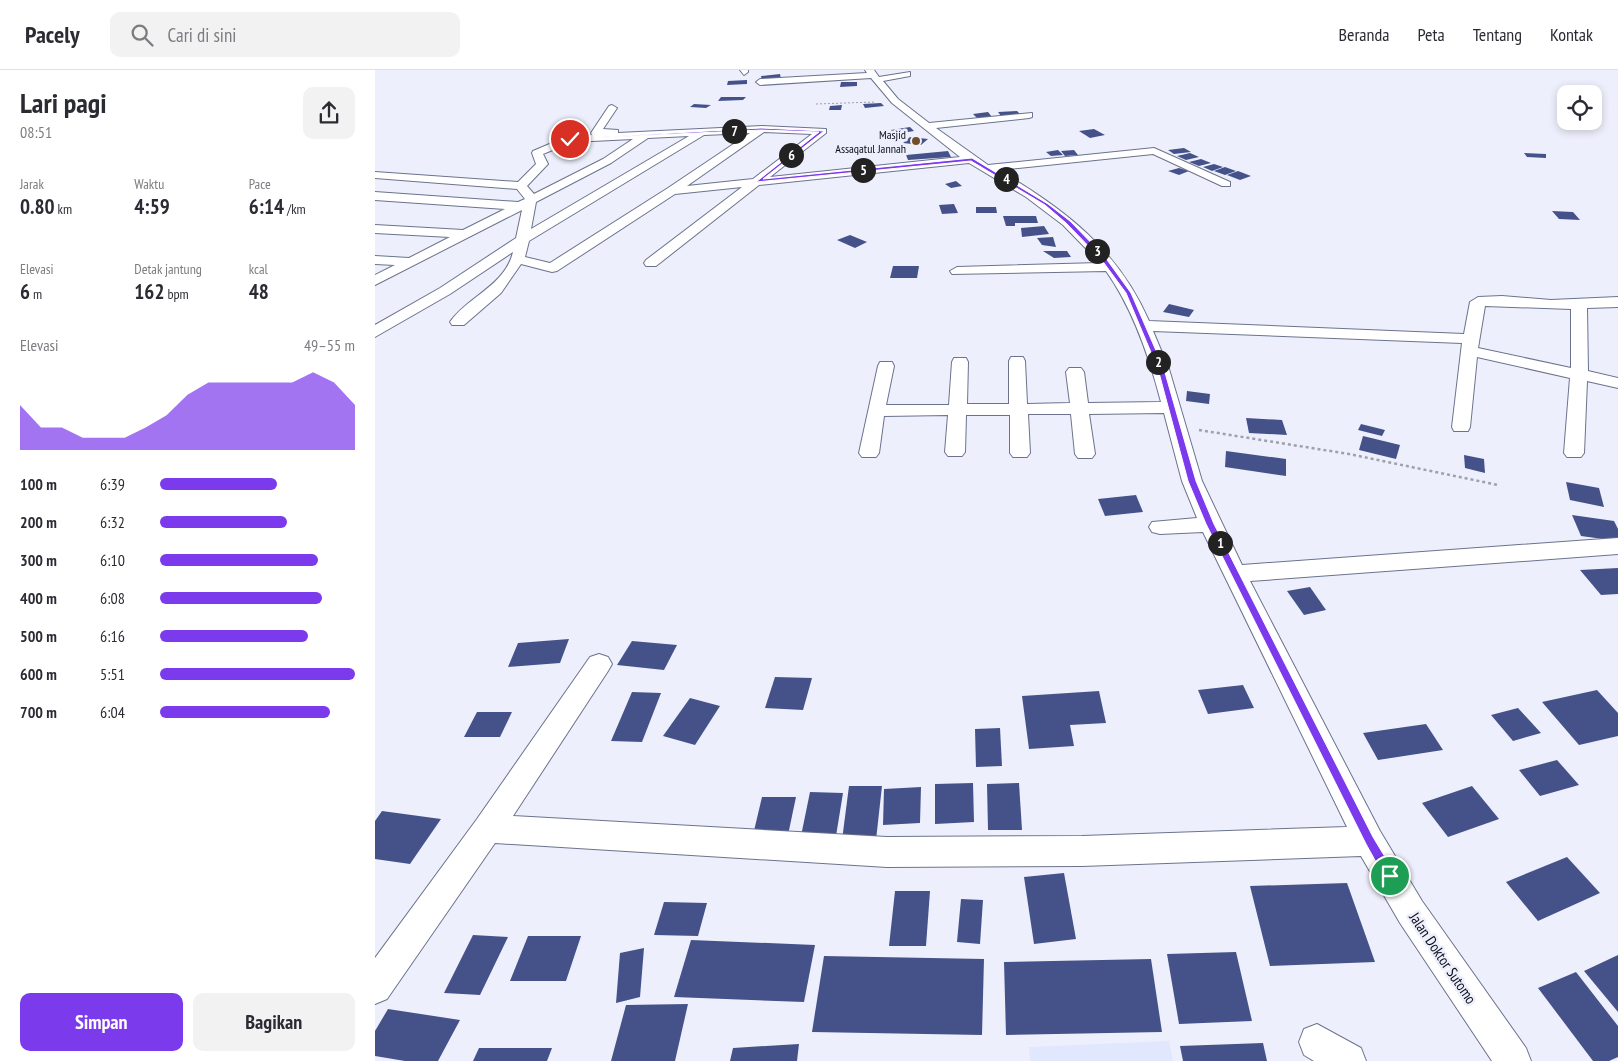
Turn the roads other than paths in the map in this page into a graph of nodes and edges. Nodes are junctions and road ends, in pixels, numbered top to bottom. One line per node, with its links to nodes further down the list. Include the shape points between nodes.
1 (907, 74): 2 (street)
2 (872, 75): 3 (street); 6 (street, Jalan Doktor Sutomo, via 895,101)
3 (760, 82)
4 (612, 108): 7 (street, via 596,133)
5 (1029, 115): 6 (street)
6 (927, 126): 10 (street, Jalan Doktor Sutomo)
7 (655, 129): 8 (street, via 761,122); 9 (street); 14 (street, via 570,139 537,153 542,164); 17 (street, via 607,161)
8 (761, 129): 9 (street); 12 (street, via 822,131); 15 (street)
9 (703, 132): 21 (street)
10 (979, 163): 12 (street); 13 (street, via 1154,151); 26 (street, Jalan Doktor Sutomo, via 1047,204)
11 (375, 175): 14 (street)
12 (758, 181): 15 (street); 25 (street)
13 (1226, 184)
14 (521, 186): 17 (street)
15 (672, 191): 22 (street, via 552,268)
16 (375, 196): 18 (street)
17 (531, 199): 18 (street); 21 (street)
18 (517, 206): 20 (street)
19 (375, 228): 20 (street)
20 (464, 234): 24 (street)
21 (523, 240): 22 (street); 33 (street)
22 (517, 259): 31 (street, via 496,290)
23 (375, 260): 24 (street)
24 (411, 262): 28 (street)
25 (651, 263)
26 (1111, 267): 27 (street); 32 (street, Jalan Doktor Sutomo, via 1129,293)
27 (957, 271)
28 (375, 281)
29 (1618, 302): 30 (street)
30 (1579, 303): 34 (street, via 1478,302); 39 (street)
31 (458, 322)
32 (1143, 326): 34 (street); 45 (street, Jalan Doktor Sutomo, via 1161,369)
33 (375, 332)
34 (1471, 345): 39 (street); 46 (street)
35 (1017, 361): 42 (street)
36 (960, 362): 43 (street)
37 (886, 366): 44 (street)
38 (1075, 372): 41 (street)
39 (1579, 374): 40 (street); 50 (street)
40 (1618, 383)
41 (1080, 408): 42 (street); 45 (street); 51 (street)
42 (1018, 409): 43 (street); 49 (street)
43 (956, 410): 44 (street); 47 (street)
44 (876, 411): 48 (street)
45 (1173, 417): 52 (street, Jalan Doktor Sutomo, via 1192,481)
46 (1461, 427)
47 (955, 452)
48 (869, 453)
49 (1020, 453)
50 (1574, 453)
51 (1085, 454)
52 (1210, 524): 53 (street); 55 (street, Jalan Doktor Sutomo)
53 (1160, 527)
54 (1618, 546): 55 (street)
55 (1236, 574): 58 (street, Jalan Doktor Sutomo)
56 (599, 664): 57 (street)
57 (489, 829): 58 (street, via 887,852 1082,851); 59 (street)
58 (1369, 841): 62 (street, Jalan Doktor Sutomo, via 1411,912)
59 (375, 987)
60 (1317, 1042): 61 (street)
61 (1348, 1061)
62 (1513, 1061)

